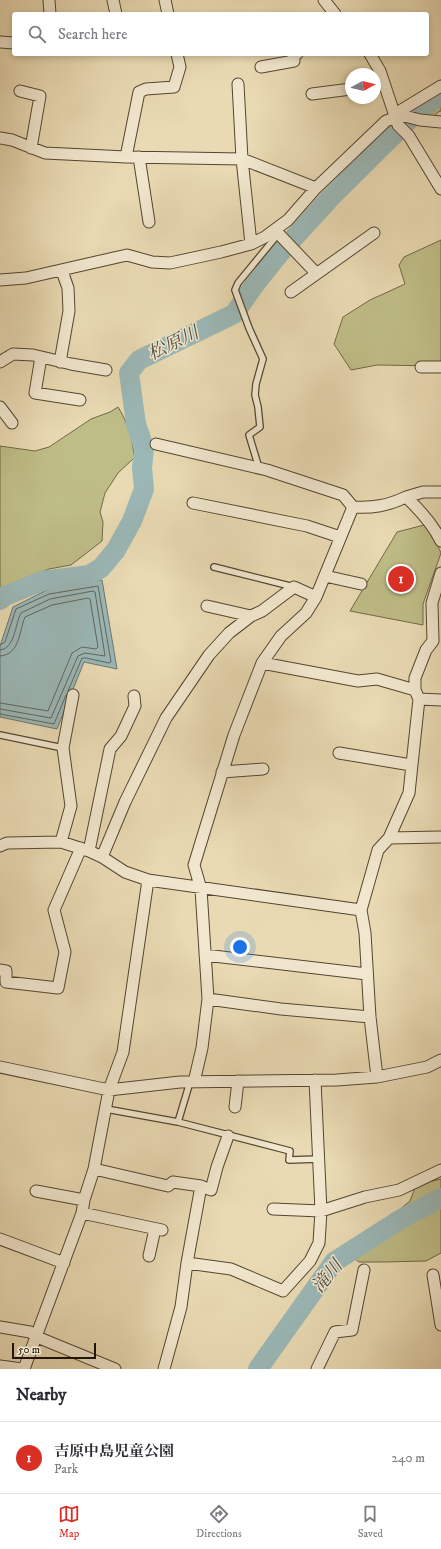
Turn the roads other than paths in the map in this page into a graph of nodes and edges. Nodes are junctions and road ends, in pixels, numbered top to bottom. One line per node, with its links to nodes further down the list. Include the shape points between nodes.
1 (49, 0): 5 (street)
2 (113, 0): 6 (street)
3 (165, 0): 7 (street)
4 (324, 0): 8 (street)
5 (50, 12)
6 (116, 12)
7 (168, 12)
8 (333, 12)
9 (0, 42): 10 (street)
10 (12, 43)
11 (177, 56): 27 (street, via 180,67 174,87 139,92)
12 (293, 56): 14 (street, via 294,62)
13 (371, 56): 15 (street)
14 (262, 67)
15 (379, 68)
16 (238, 84): 29 (street)
17 (441, 86): 23 (street)
18 (381, 87): 23 (street)
19 (345, 90): 21 (street)
20 (20, 91): 26 (street, via 40,96)
21 (312, 94)
22 (441, 113): 24 (street)
23 (397, 118): 24 (street); 30 (street, via 386,121); 31 (street)
24 (436, 122)
25 (0, 138): 26 (street)
26 (30, 148): 27 (street, via 45,153)
27 (126, 157): 28 (street)
28 (139, 157): 29 (street); 32 (street)
29 (242, 159): 30 (street); 35 (street)
30 (316, 188): 33 (street)
31 (441, 189)
32 (149, 222)
33 (278, 233): 35 (street); 37 (street); 51 (lane, via 235,290 263,359 255,395 260,427 249,435)
34 (374, 233): 37 (street)
35 (251, 244): 36 (street, via 170,263 152,262 127,255)
36 (62, 271): 38 (street); 43 (street, via 68,288 68,311)
37 (316, 274): 40 (street)
38 (0, 280): 39 (street)
39 (0, 283)
40 (291, 292)
41 (41, 357): 42 (street, via 13,354); 43 (street); 47 (street, via 35,393)
42 (0, 362)
43 (60, 362): 46 (street)
44 (421, 367): 45 (street)
45 (441, 367)
46 (106, 370)
47 (80, 400)
48 (0, 407): 49 (street)
49 (12, 424)
50 (156, 444): 51 (street)
51 (259, 469): 55 (street, via 343,495)
52 (441, 492): 53 (street, via 423,492)
53 (406, 497): 55 (street, via 375,507); 57 (street, via 423,513)
54 (193, 503): 56 (street, via 307,526)
55 (353, 507): 56 (street)
56 (340, 537): 60 (street)
57 (441, 541)
58 (214, 567): 62 (lane)
59 (441, 573): 68 (street, via 432,603 433,641 426,650 415,678)
60 (325, 576): 61 (street); 63 (street)
61 (361, 584)
62 (294, 587): 63 (street); 65 (street, via 262,611)
63 (316, 598): 66 (street, via 306,613 281,636)
64 (207, 606): 65 (street)
65 (251, 616): 82 (street, via 228,633 209,655 166,718 125,802)
66 (262, 663): 68 (street, via 358,681 377,679); 76 (street)
67 (73, 695): 72 (street)
68 (417, 695): 70 (street); 74 (street)
69 (134, 696): 81 (street, via 135,706 121,736 110,749)
70 (441, 700)
71 (0, 735): 72 (lane)
72 (63, 748): 79 (street, via 71,806)
73 (339, 753): 74 (street)
74 (411, 765): 78 (street, via 409,793)
75 (263, 769): 76 (street)
76 (222, 772): 84 (street, via 194,865)
77 (441, 837): 78 (street)
78 (389, 838): 85 (street, via 378,850)
79 (61, 842): 80 (street, via 7,843); 81 (street)
80 (0, 846)
81 (85, 850): 82 (street); 87 (street, via 50,914 65,952 58,988 6,982 6,971)
82 (102, 857): 83 (street, via 125,872)
83 (148, 880): 84 (street); 97 (street, via 123,1052)
84 (201, 889): 85 (street); 86 (street)
85 (361, 910): 88 (street, via 366,933)
86 (205, 955): 88 (street); 89 (street)
87 (0, 970)
88 (368, 974): 90 (street)
89 (208, 1000): 90 (street); 96 (street, via 202,1048)
90 (370, 1017): 93 (street)
91 (441, 1060): 93 (street, via 427,1067)
92 (0, 1067): 97 (street)
93 (377, 1077): 94 (street)
94 (315, 1080): 95 (street); 102 (street)
95 (238, 1081): 96 (street); 98 (street)
96 (192, 1082): 97 (street); 100 (lane)
97 (109, 1090): 99 (street)
98 (236, 1107)
99 (106, 1109): 100 (lane); 103 (street)
100 (178, 1122): 101 (lane)
101 (228, 1136): 102 (lane, via 290,1151 289,1160); 105 (street, via 211,1190)
102 (319, 1159): 109 (street)
103 (94, 1169): 105 (street, via 168,1186 173,1182); 107 (street)
104 (441, 1170): 109 (street, via 399,1190 365,1197)
105 (201, 1186): 114 (street)
106 (36, 1191): 107 (street)
107 (84, 1200): 110 (street)
108 (273, 1209): 109 (street)
109 (321, 1211): 114 (street, via 319,1243 310,1261 283,1291 231,1269)
110 (82, 1213): 112 (street, via 158,1229); 113 (street)
111 (0, 1239): 113 (street)
112 (149, 1256)
113 (64, 1264): 119 (street)
114 (187, 1264): 123 (street, via 182,1307)
115 (364, 1270): 124 (street, via 352,1330 335,1332)
116 (433, 1275): 117 (street)
117 (441, 1325)
118 (0, 1326): 119 (street, via 30,1332)
119 (37, 1337): 121 (street); 122 (street)
120 (0, 1366): 121 (street)
121 (23, 1369)
122 (115, 1369)
123 (164, 1369)
124 (317, 1369)

